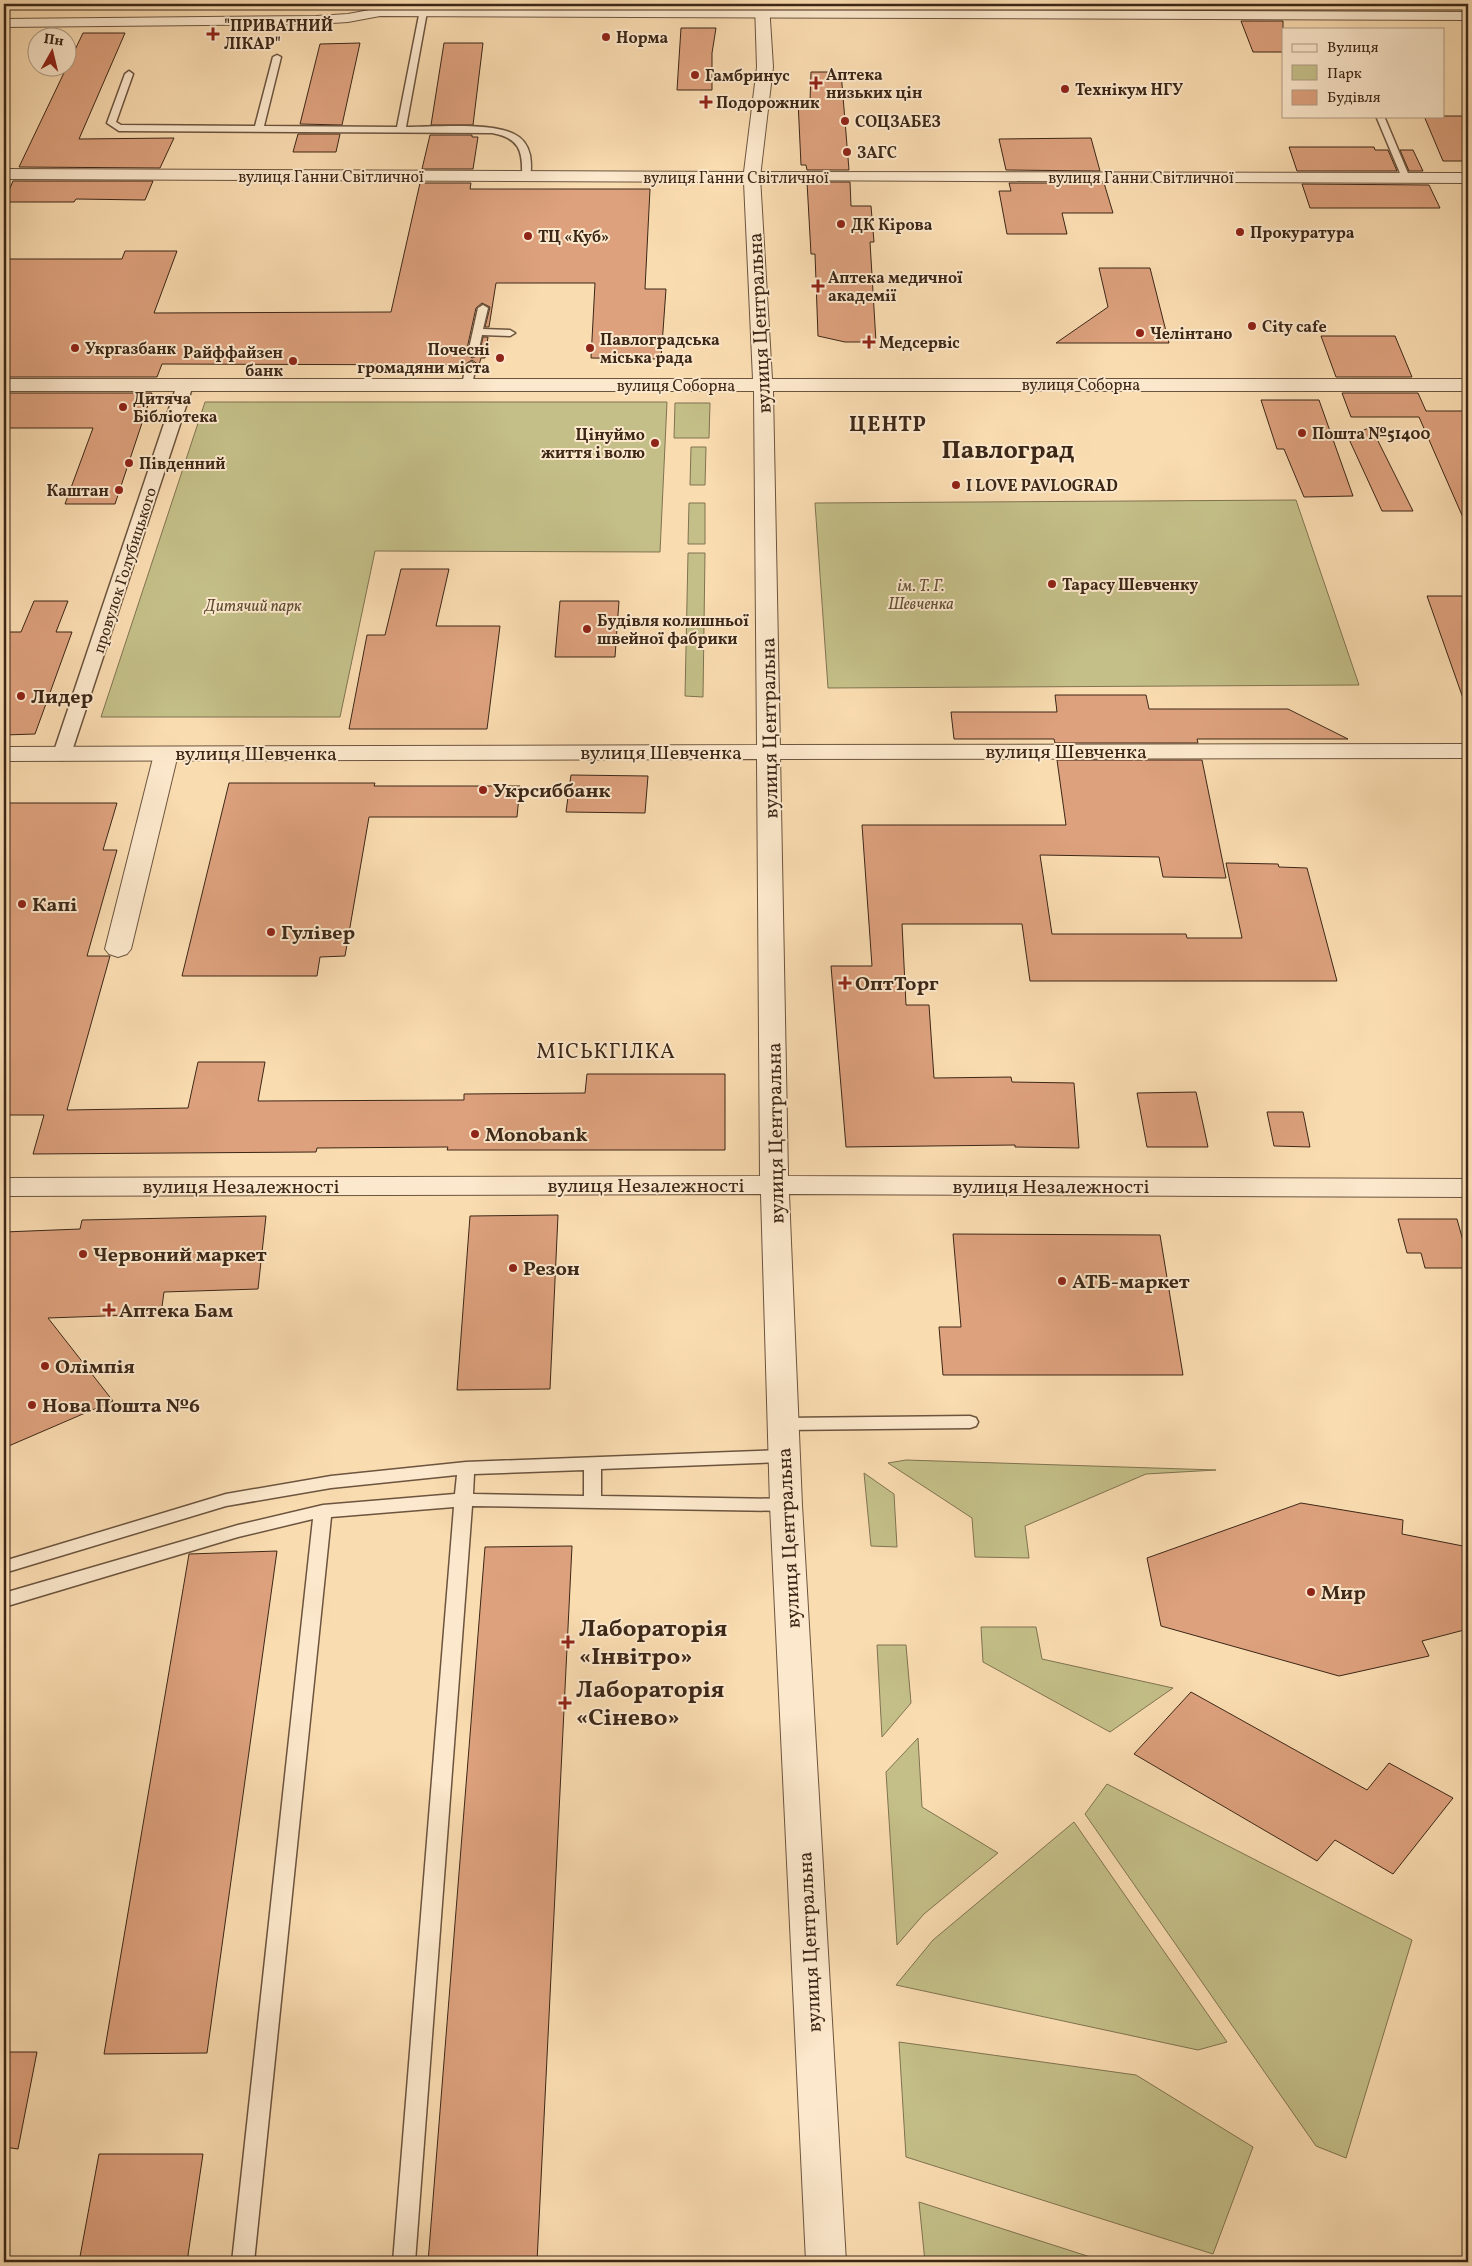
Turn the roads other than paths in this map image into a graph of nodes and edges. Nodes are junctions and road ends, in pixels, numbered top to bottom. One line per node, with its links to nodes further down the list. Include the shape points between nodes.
1 (380, 8): 3 (street); 5 (street, via 348,18 316,20)
2 (762, 8): 3 (street); 4 (street); 13 (street, вулиця Центральна, via 765,67)
3 (423, 12): 10 (lane)
4 (1468, 16)
5 (4, 23)
6 (277, 57): 9 (lane)
7 (129, 74): 9 (lane, via 111,123 114,126 127,129)
8 (1381, 118): 14 (lane)
9 (259, 129): 10 (lane)
10 (401, 129): 12 (lane, via 478,129 510,134 523,145 528,162)
11 (4, 174): 12 (street, вулиця Ганни Світличної)
12 (526, 176): 13 (street, вулиця Ганни Світличної)
13 (752, 177): 14 (street, вулиця Ганни Світличної); 22 (street, вулиця Центральна)
14 (1406, 178): 15 (street, вулиця Ганни Світличної)
15 (1468, 178)
16 (483, 308): 17 (lane)
17 (478, 332): 18 (lane); 19 (lane)
18 (510, 333)
19 (473, 353)
20 (471, 365): 24 (lane)
21 (4, 384): 23 (street, вулиця Соборна)
22 (763, 384): 24 (street, вулиця Соборна); 25 (street, вулиця Соборна); 27 (street, вулиця Центральна)
23 (185, 385): 24 (street, вулиця Соборна); 29 (street, провулок Голубицького)
24 (467, 385)
25 (1468, 385)
26 (1468, 751): 27 (street, вулиця Шевченка)
27 (770, 752): 30 (street, вулиця Шевченка); 32 (street, вулиця Центральна)
28 (4, 754): 29 (street, вулиця Шевченка)
29 (62, 754): 30 (street, вулиця Шевченка)
30 (166, 754): 31 (street)
31 (118, 949)
32 (775, 1185): 33 (street, вулиця Незалежності); 34 (street, вулиця Незалежності); 36 (street, вулиця Центральна)
33 (4, 1186)
34 (1468, 1188)
35 (970, 1422): 36 (lane)
36 (783, 1424): 37 (street, вулиця Центральна)
37 (784, 1456): 38 (lane); 42 (street, вулиця Центральна)
38 (593, 1463): 39 (lane); 41 (lane)
39 (466, 1468): 40 (lane); 44 (lane, via 331,1482 226,1500)
40 (463, 1500): 41 (lane); 43 (lane); 47 (lane)
41 (592, 1502): 42 (lane)
42 (786, 1505): 48 (street, вулиця Центральна)
43 (323, 1511): 45 (lane, via 238,1531); 46 (lane)
44 (4, 1567)
45 (4, 1600)
46 (242, 2262)
47 (404, 2262)
48 (826, 2262)

